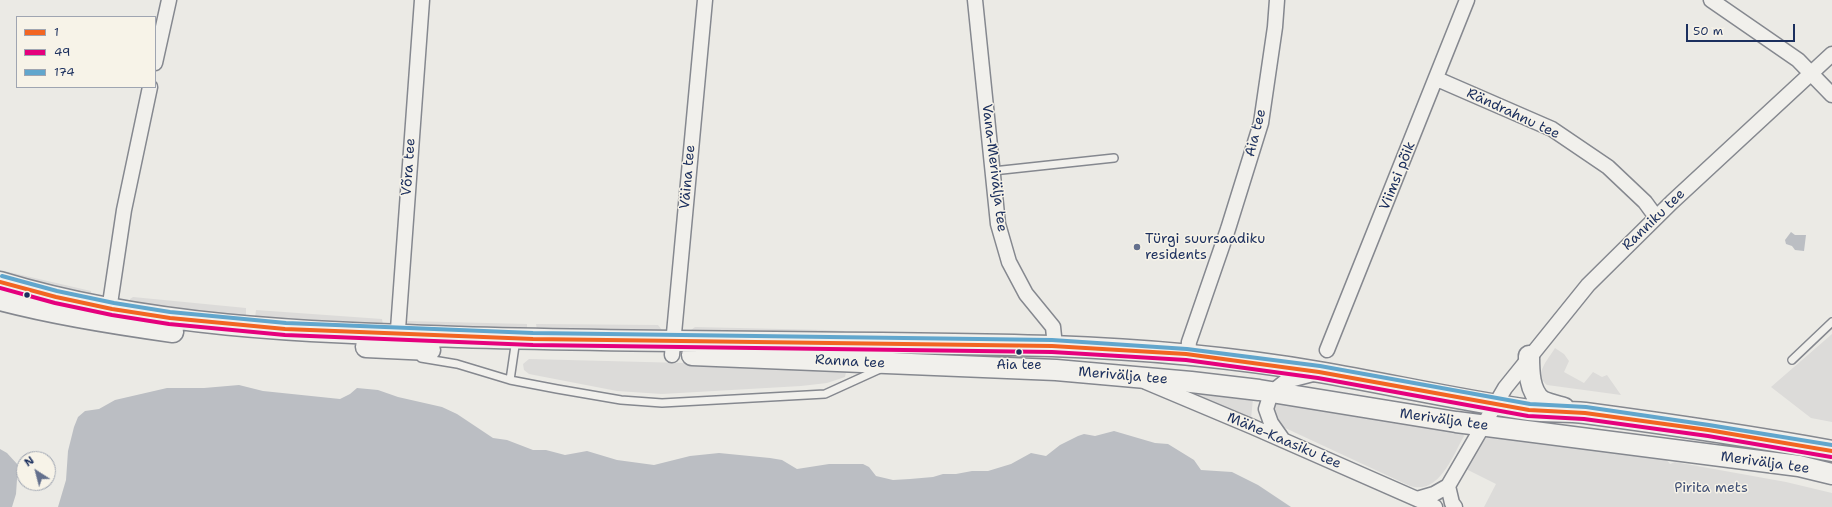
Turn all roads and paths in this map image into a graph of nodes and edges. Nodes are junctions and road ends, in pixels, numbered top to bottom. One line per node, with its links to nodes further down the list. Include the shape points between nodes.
1 (169, 0): 9 (street)
2 (422, 0): 21 (street, Võra tee)
3 (705, 0): 24 (street, Väina tee)
4 (975, 0): 15 (street, Vana-Merivälja tee)
5 (1276, 0): 26 (street, Aia tee, via 1275,27 1261,123 1189,342)
6 (1467, 0): 11 (street, Viimsi põik)
7 (1712, 0): 10 (street, via 1798,60)
8 (1832, 54): 10 (street, Ranniku tee)
9 (156, 58)
10 (1812, 73): 13 (street); 16 (street, Ranniku tee)
11 (1437, 79): 16 (street, Rändrahnu tee, via 1552,129 1608,167 1645,202); 25 (street, Viimsi põik)
12 (150, 88): 19 (street, via 124,210)
13 (1832, 95)
14 (1114, 158): 15 (lane)
15 (993, 171): 23 (street, Vana-Merivälja tee, via 998,224 1009,262 1026,294 1053,328)
16 (1656, 217): 27 (street, Ranniku tee, via 1588,285)
17 (0, 282): 19 (main road, Ranna tee)
18 (0, 300): 19 (main road, Ranna tee, via 24,306)
19 (108, 315): 21 (main road, Ranna tee, via 313,332)
20 (1832, 322): 28 (lane)
21 (397, 342): 22 (main road, Ranna tee); 33 (lane, via 425,359 482,370)
22 (516, 345): 24 (main road, Ranna tee); 33 (lane)
23 (1055, 346): 24 (main road, Ranna tee); 26 (main road, Merivälja tee)
24 (673, 348): 29 (main road, Ranna tee)
25 (1327, 350)
26 (1188, 354): 31 (main road, Merivälja tee)
27 (1529, 356): 35 (street, Ranniku tee); 36 (main road, via 1529,376 1542,401)
28 (1792, 360)
29 (890, 364): 30 (main road, Ranna tee); 33 (lane, via 825,394 662,403 621,400)
30 (1056, 370): 32 (main road, Merivälja tee)
31 (1319, 372): 34 (street, via 1286,381); 35 (main road, Merivälja tee)
32 (1132, 376): 34 (main road, Merivälja tee); 38 (street, Mähe-Kaasiku tee)
33 (510, 380)
34 (1271, 393): 37 (main road, Merivälja tee); 38 (street, via 1266,409 1271,423)
35 (1495, 404): 36 (main road, Merivälja tee, via 1534,411); 37 (street, Ranniku tee)
36 (1577, 412): 39 (main road, Merivälja tee, via 1744,435)
37 (1483, 425): 40 (main road, Merivälja tee, via 1799,466); 41 (street, Ranniku tee)
38 (1284, 440): 42 (street, Mähe-Kaasiku tee)
39 (1832, 451)
40 (1832, 474)
41 (1448, 486): 42 (street); 44 (street)
42 (1417, 499): 43 (street, Mähe-Kaasiku tee)
43 (1435, 507)
44 (1455, 507)

